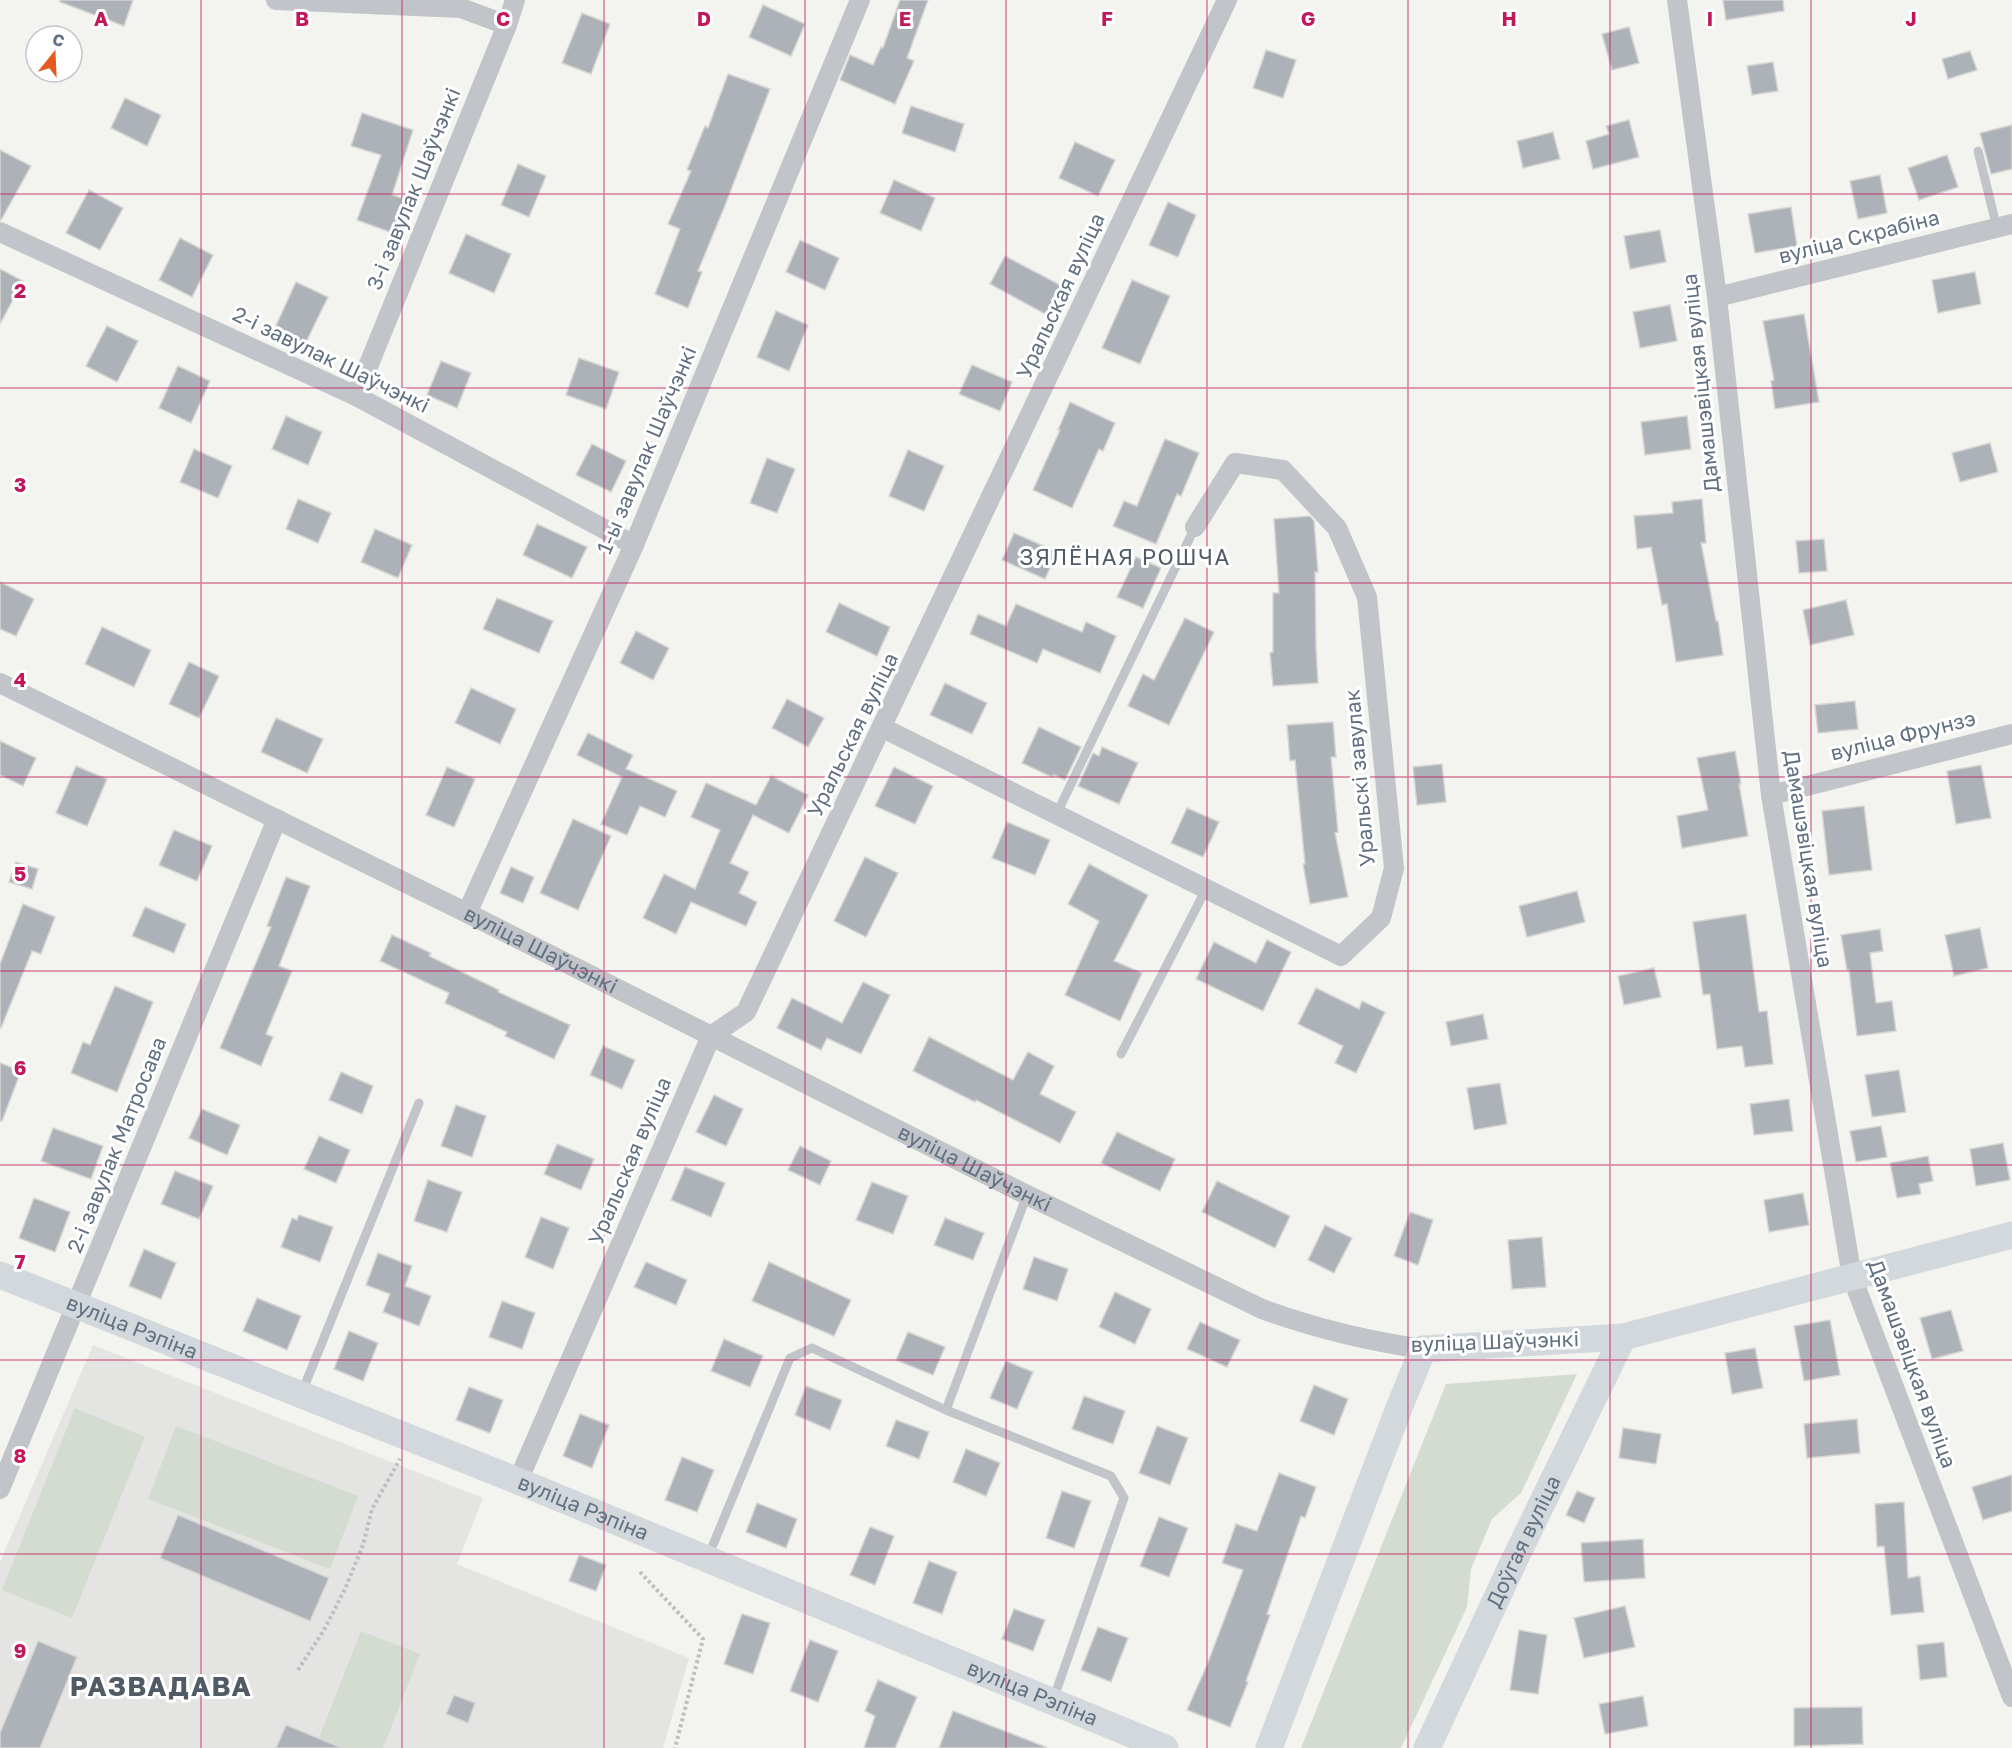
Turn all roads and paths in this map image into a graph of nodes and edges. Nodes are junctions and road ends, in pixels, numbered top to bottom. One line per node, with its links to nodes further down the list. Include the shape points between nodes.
1 (276, 0): 6 (street, via 461,8)
2 (515, 0): 6 (street, 3-і завулак Шаўчэнкі)
3 (860, 0): 13 (street, 1-ы завулак Шаўчэнкі)
4 (1227, 0): 15 (street, Уральская вуліца)
5 (1677, 0): 10 (street, Дамашэвіцкая вуліца)
6 (507, 25): 11 (street, 3-і завулак Шаўчэнкі)
7 (1978, 151): 8 (lane)
8 (2005, 226): 10 (street, вуліца Скрабіна)
9 (0, 232): 11 (street, 2-і завулак Шаўчэнкі)
10 (1717, 297): 17 (street, Дамашэвіцкая вуліца)
11 (356, 396): 13 (street, 2-і завулак Шаўчэнкі)
12 (1195, 527): 18 (lane); 20 (street, Уральскі завулак, via 1235,463 1283,470 1337,528 1367,597 1394,868 1381,918 1341,956)
13 (634, 545): 21 (street, 1-ы завулак Шаўчэнкі)
14 (0, 683): 19 (street, вуліца Шаўчэнкі)
15 (883, 728): 18 (street, Уральскі завулак); 22 (street, Уральская вуліца, via 746,1012)
16 (2012, 734): 17 (street, вуліца Фрунзэ)
17 (1771, 795): 28 (street, Дамашэвіцкая вуліца)
18 (1056, 815): 20 (street, Уральскі завулак)
19 (277, 819): 21 (street, вуліца Шаўчэнкі); 29 (street, 2-і завулак Матросава)
20 (1206, 889): 23 (lane)
21 (467, 913): 22 (street, вуліца Шаўчэнкі)
22 (711, 1036): 25 (street, вуліца Шаўчэнкі); 35 (street, Уральская вуліца)
23 (1121, 1054)
24 (419, 1103): 32 (lane)
25 (1027, 1195): 31 (street, вуліца Шаўчэнкі, via 1262,1309 1377,1342); 33 (lane)
26 (2012, 1235): 28 (street, вуліца Шаўчэнкі)
27 (0, 1275): 29 (street, вуліца Рэпіна)
28 (1852, 1277): 30 (street, вуліца Шаўчэнкі); 39 (street, Дамашэвіцкая вуліца)
29 (76, 1305): 32 (street, вуліца Рэпіна); 36 (street, 2-і завулак Матросава)
30 (1623, 1337): 31 (street, вуліца Шаўчэнкі); 43 (street, Доўгая вуліца, via 1513,1563)
31 (1424, 1349): 46 (street)
32 (301, 1395): 35 (street, вуліца Рэпіна)
33 (946, 1410): 37 (lane, via 812,1348 790,1358); 42 (lane, via 1111,1476 1124,1498)
34 (403, 1453): 40 (path, via 372,1509 345,1589)
35 (518, 1481): 37 (street, вуліца Рэпіна)
36 (0, 1489)
37 (706, 1559): 42 (street, вуліца Рэпіна)
38 (640, 1572): 44 (path, via 703,1639)
39 (2006, 1664): 41 (street, Дамашэвіцкая вуліца)
40 (298, 1670)
41 (2012, 1697)
42 (1052, 1702): 45 (street, вуліца Рэпіна)
43 (1430, 1747)
44 (675, 1748)
45 (1165, 1748)
46 (1269, 1748)

